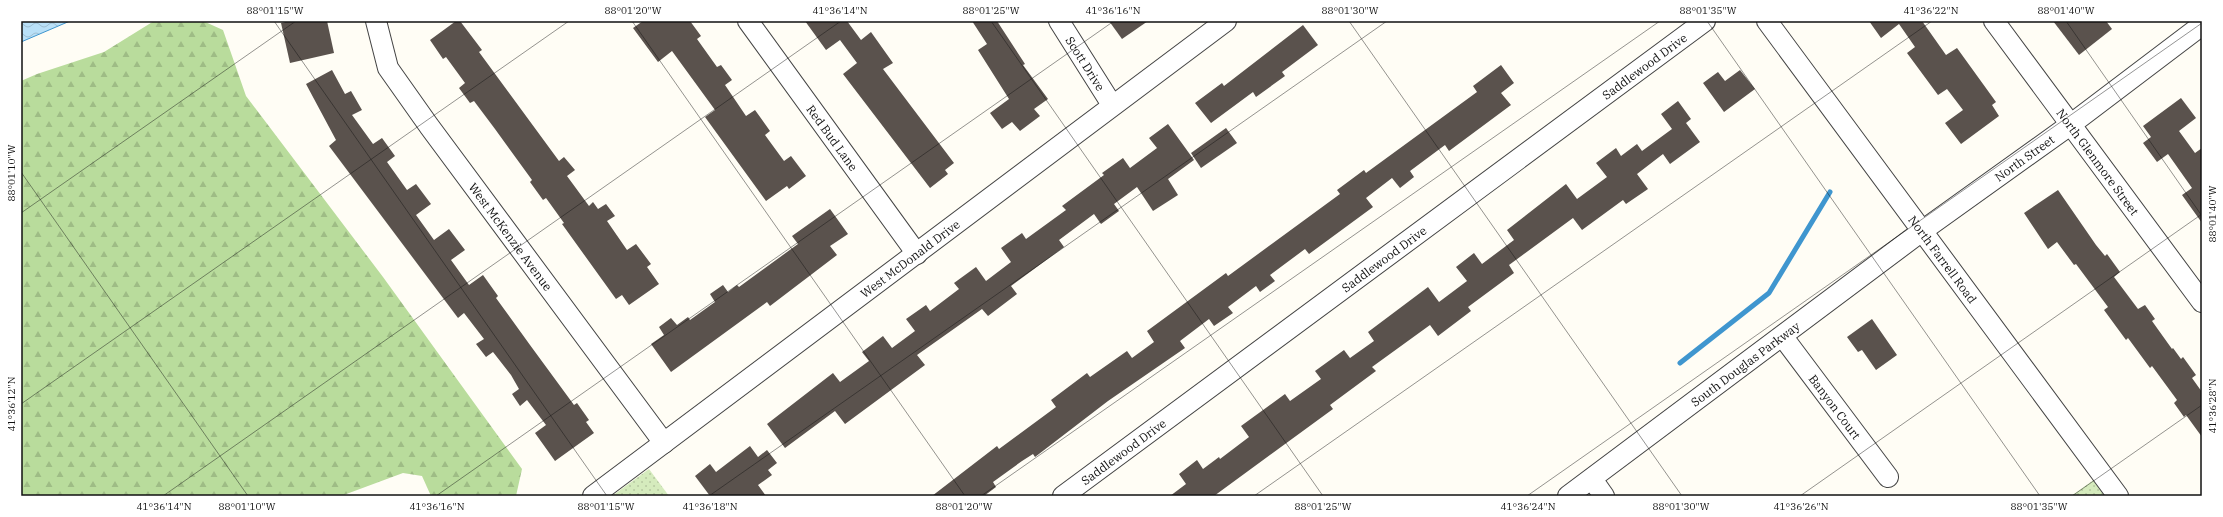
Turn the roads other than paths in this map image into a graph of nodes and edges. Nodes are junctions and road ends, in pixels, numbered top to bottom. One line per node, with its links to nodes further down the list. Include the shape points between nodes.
1 (376, 21): 15 (street, West McKenzie Avenue, via 388,68)
2 (748, 21): 12 (street, Red Bud Lane)
3 (1059, 21): 9 (street, Scott Drive)
4 (1226, 21): 9 (street, West McDonald Drive)
5 (1705, 21): 19 (street, Saddlewood Drive)
6 (1767, 21): 11 (street, North Farrell Road)
7 (1994, 21): 10 (street, North Glenmore Street)
8 (2202, 25): 10 (street, North Street)
9 (1112, 105): 12 (street, West McDonald Drive)
10 (2070, 125): 11 (street, North Street); 13 (street, North Glenmore Street)
11 (1922, 231): 14 (street, South Douglas Parkway); 22 (street, North Farrell Road)
12 (917, 254): 15 (street, West McDonald Drive)
13 (2202, 302)
14 (1783, 337): 16 (street, Banyon Court); 17 (street, South Douglas Parkway)
15 (664, 443): 18 (street, West McDonald Drive)
16 (1888, 477)
17 (1592, 478): 20 (street, South Douglas Parkway); 21 (street)
18 (593, 496)
19 (1063, 496)
20 (1568, 496)
21 (1604, 496)
22 (2118, 496)

